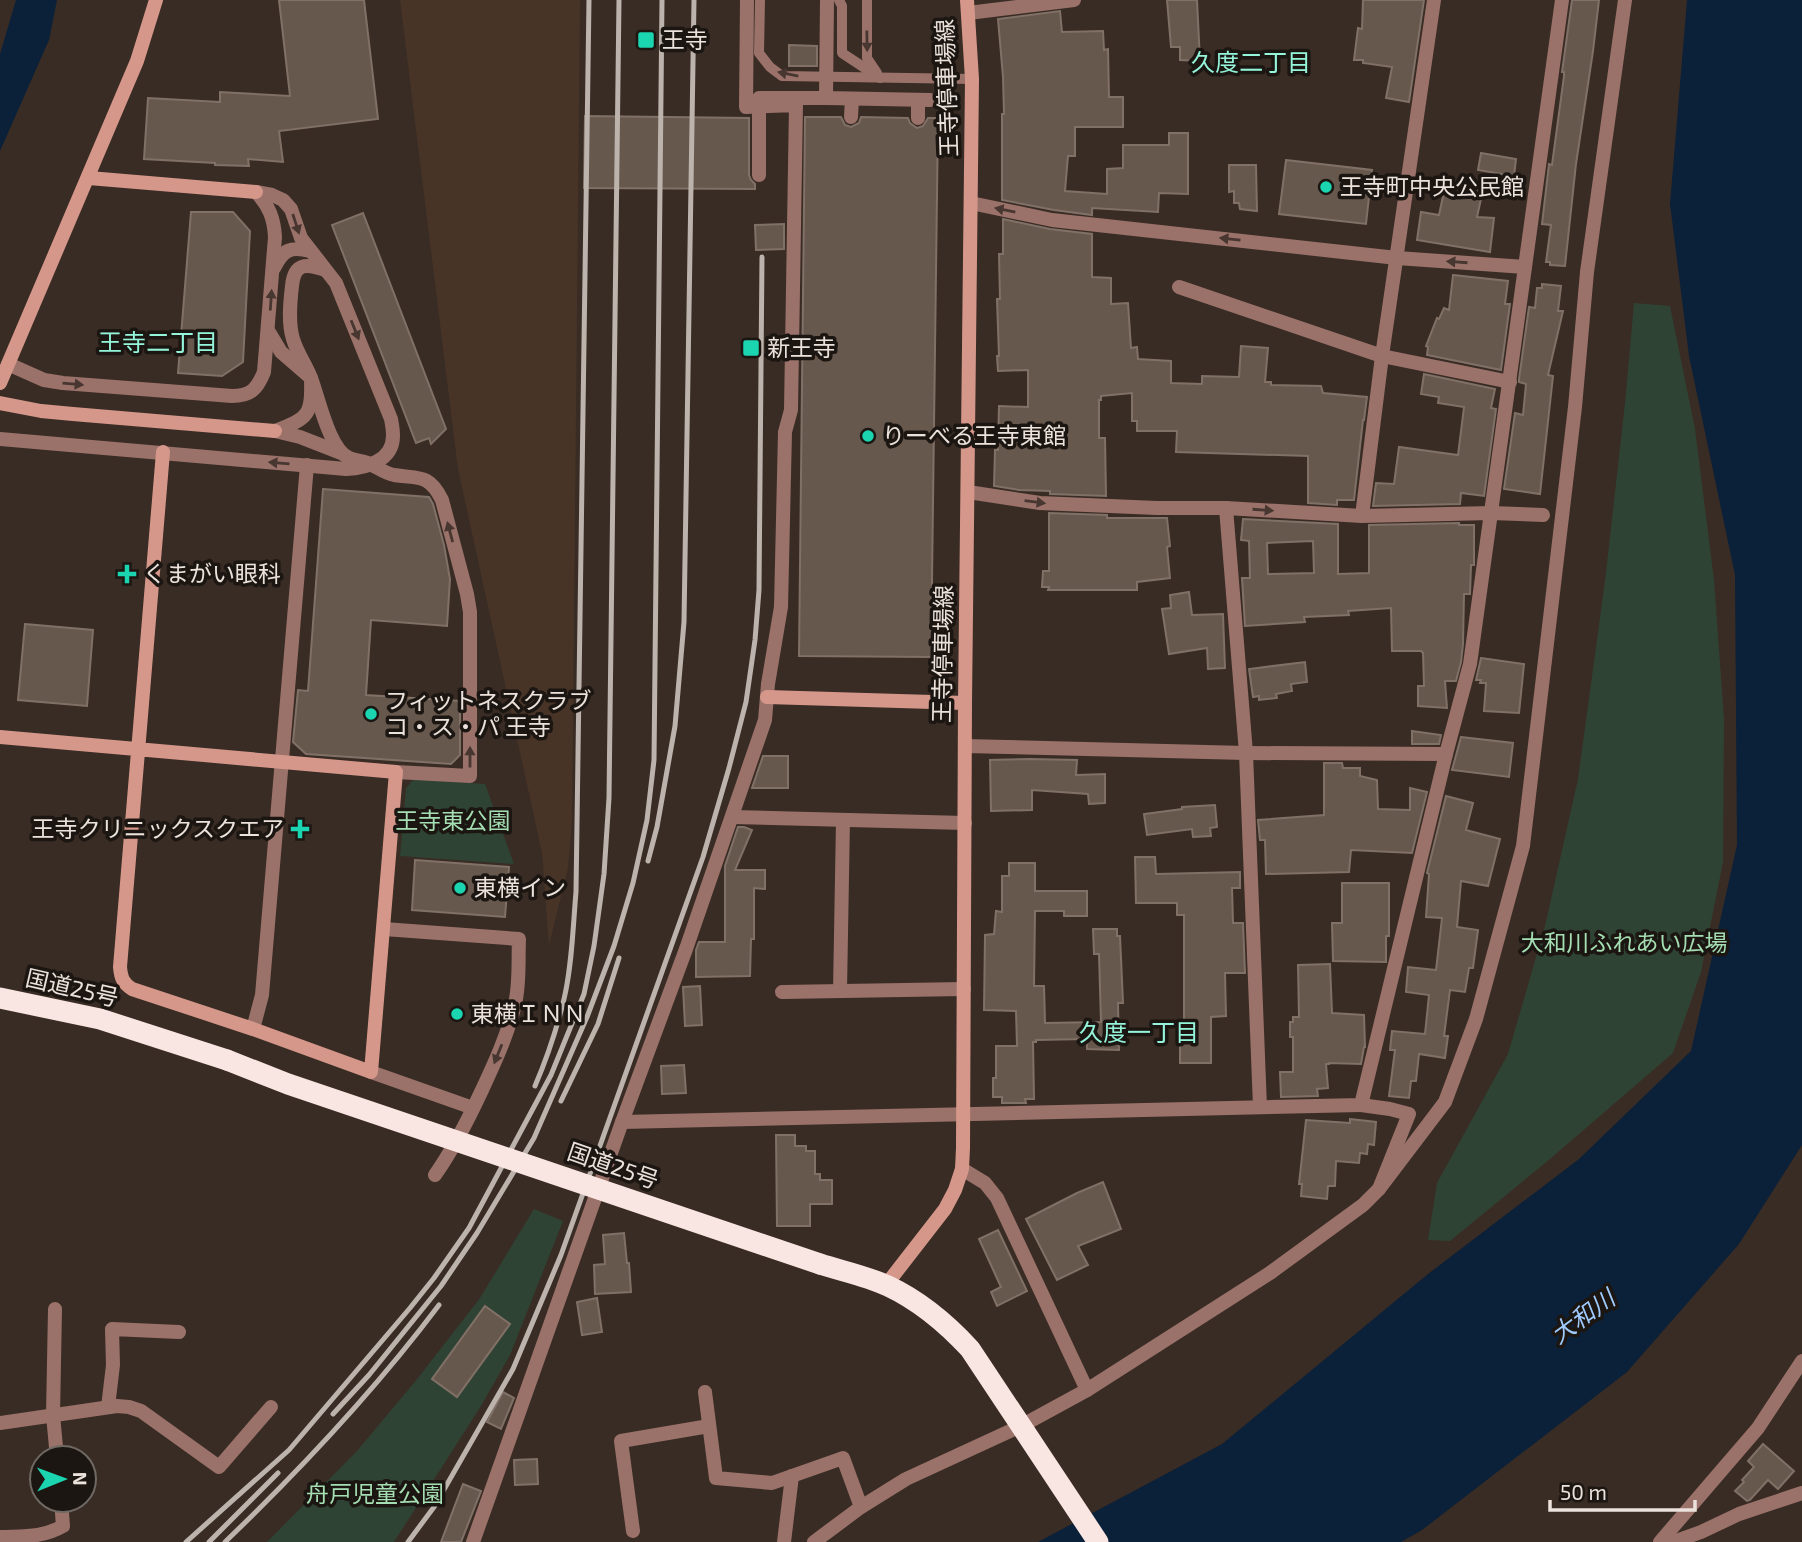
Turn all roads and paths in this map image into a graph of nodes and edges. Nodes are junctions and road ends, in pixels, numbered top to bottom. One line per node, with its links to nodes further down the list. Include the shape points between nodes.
1 (156, 0): 19 (street, via 137,61)
2 (747, 0): 46 (street, via 746,107 796,105 791,411 785,432 781,607)
3 (760, 0): 12 (lane, one-way to 3, via 782,76 759,52)
4 (827, 0): 14 (street, bridge)
5 (839, 0): 12 (lane, via 842,53)
6 (866, 0): 12 (lane, one-way to 12, via 867,58)
7 (1074, 0): 11 (street)
8 (1434, 0): 23 (street)
9 (1562, 0): 24 (street)
10 (1625, 0): 72 (street, via 1587,272 1523,846 1476,1019 1445,1102)
11 (967, 6): 13 (street, 王寺停車場線)
12 (880, 78): 13 (lane)
13 (972, 79): 21 (street, 王寺停車場線)
14 (826, 99): 15 (street, bridge); 18 (street, bridge, via 759,98)
15 (852, 99): 16 (street); 17 (street, bridge, via 924,100)
16 (851, 117)
17 (918, 118)
18 (759, 175)
19 (89, 178): 20 (street); 30 (street)
20 (256, 192): 22 (street, one-way to 22, via 284,200); 25 (street, via 274,223)
21 (971, 204): 23 (street, one-way to 21, via 1052,220); 41 (street, 王寺停車場線)
22 (310, 251): 25 (street, via 294,248 285,252); 26 (street)
23 (1397, 258): 24 (street, one-way to 23); 29 (street)
24 (1525, 267): 32 (street)
25 (273, 269): 28 (street, one-way to 25)
26 (325, 270): 31 (street, via 313,265 297,269 290,301 293,339); 39 (street, one-way to 39, via 336,283 391,419 390,450)
27 (1178, 287): 29 (street)
28 (269, 332): 30 (street, one-way to 28, via 63,383 243,396 260,382); 31 (street, via 281,352)
29 (1382, 355): 32 (street); 45 (street)
30 (8, 364): 33 (street)
31 (311, 378): 35 (street, via 307,414); 38 (street)
32 (1510, 382): 43 (street)
33 (0, 383)
34 (0, 403): 35 (street, via 41,411)
35 (275, 431): 38 (street)
36 (0, 439): 37 (street)
37 (163, 452): 40 (street, one-way to 37); 50 (street)
38 (341, 453): 39 (street)
39 (370, 464): 40 (street, via 353,469); 54 (street, one-way to 39, via 470,776 470,612 437,490 418,477 382,472)
40 (307, 466): 53 (street)
41 (968, 492): 42 (street, one-way to 42, via 1040,503); 47 (street, 王寺停車場線)
42 (1226, 508): 45 (street, one-way to 45); 51 (street)
43 (1491, 513): 44 (street); 45 (street); 52 (street, via 1470,664)
44 (1543, 515)
45 (1362, 516)
46 (767, 697): 47 (street); 55 (street, via 763,730)
47 (965, 703): 49 (street, 王寺停車場線)
48 (0, 737): 50 (street)
49 (965, 746): 51 (street); 57 (street, 王寺停車場線)
50 (139, 750): 53 (street); 63 (street, via 121,978 132,989)
51 (1245, 753): 52 (street); 66 (street)
52 (1446, 754): 65 (street)
53 (282, 762): 54 (street); 63 (street, via 262,995)
54 (396, 772): 58 (street)
55 (732, 817): 56 (street); 69 (street)
56 (843, 820): 57 (street); 60 (street)
57 (965, 823): 59 (street, 王寺停車場線)
58 (383, 929): 64 (street); 67 (street, one-way to 67, via 519,939 515,1004)
59 (964, 989): 60 (street); 68 (street, 王寺停車場線)
60 (840, 991): 61 (street)
61 (782, 992)
62 (0, 998): 73 (highway, 国道25号, bridge, via 100,1019 227,1060)
63 (253, 1029): 64 (street)
64 (372, 1072): 67 (street)
65 (1361, 1105): 66 (street); 72 (street, via 1409,1114)
66 (1260, 1107): 68 (street)
67 (473, 1108): 71 (street)
68 (964, 1114): 69 (street); 70 (street, 王寺停車場線)
69 (622, 1122): 92 (street)
70 (962, 1169): 73 (street, 王寺停車場線, via 946,1209); 77 (street, via 985,1183 997,1198)
71 (435, 1175)
72 (1379, 1189): 77 (street, via 1270,1273)
73 (886, 1285): 84 (highway, 国道25号, via 919,1303 962,1340)
74 (55, 1309): 81 (street)
75 (179, 1332): 79 (street, via 112,1329)
76 (1802, 1362): 96 (street, via 1758,1428)
77 (1087, 1390): 84 (street)
78 (705, 1392): 83 (street)
79 (108, 1407): 80 (street, via 141,1411 219,1467); 81 (street)
80 (271, 1407)
81 (53, 1415): 82 (street); 85 (street)
82 (0, 1423)
83 (709, 1426): 86 (street, via 716,1478 772,1483); 90 (street, via 621,1441)
84 (1026, 1433): 88 (street, via 906,1479); 95 (highway, 国道25号)
85 (56, 1444)
86 (792, 1476): 88 (street, via 843,1458); 93 (street)
87 (1802, 1493): 97 (street)
88 (861, 1507): 94 (street)
89 (62, 1514): 91 (street, via 63,1526 51,1532)
90 (634, 1531)
91 (0, 1537)
92 (473, 1542)
93 (785, 1542)
94 (814, 1542)
95 (1098, 1542)
96 (1660, 1542)
97 (1673, 1542)

